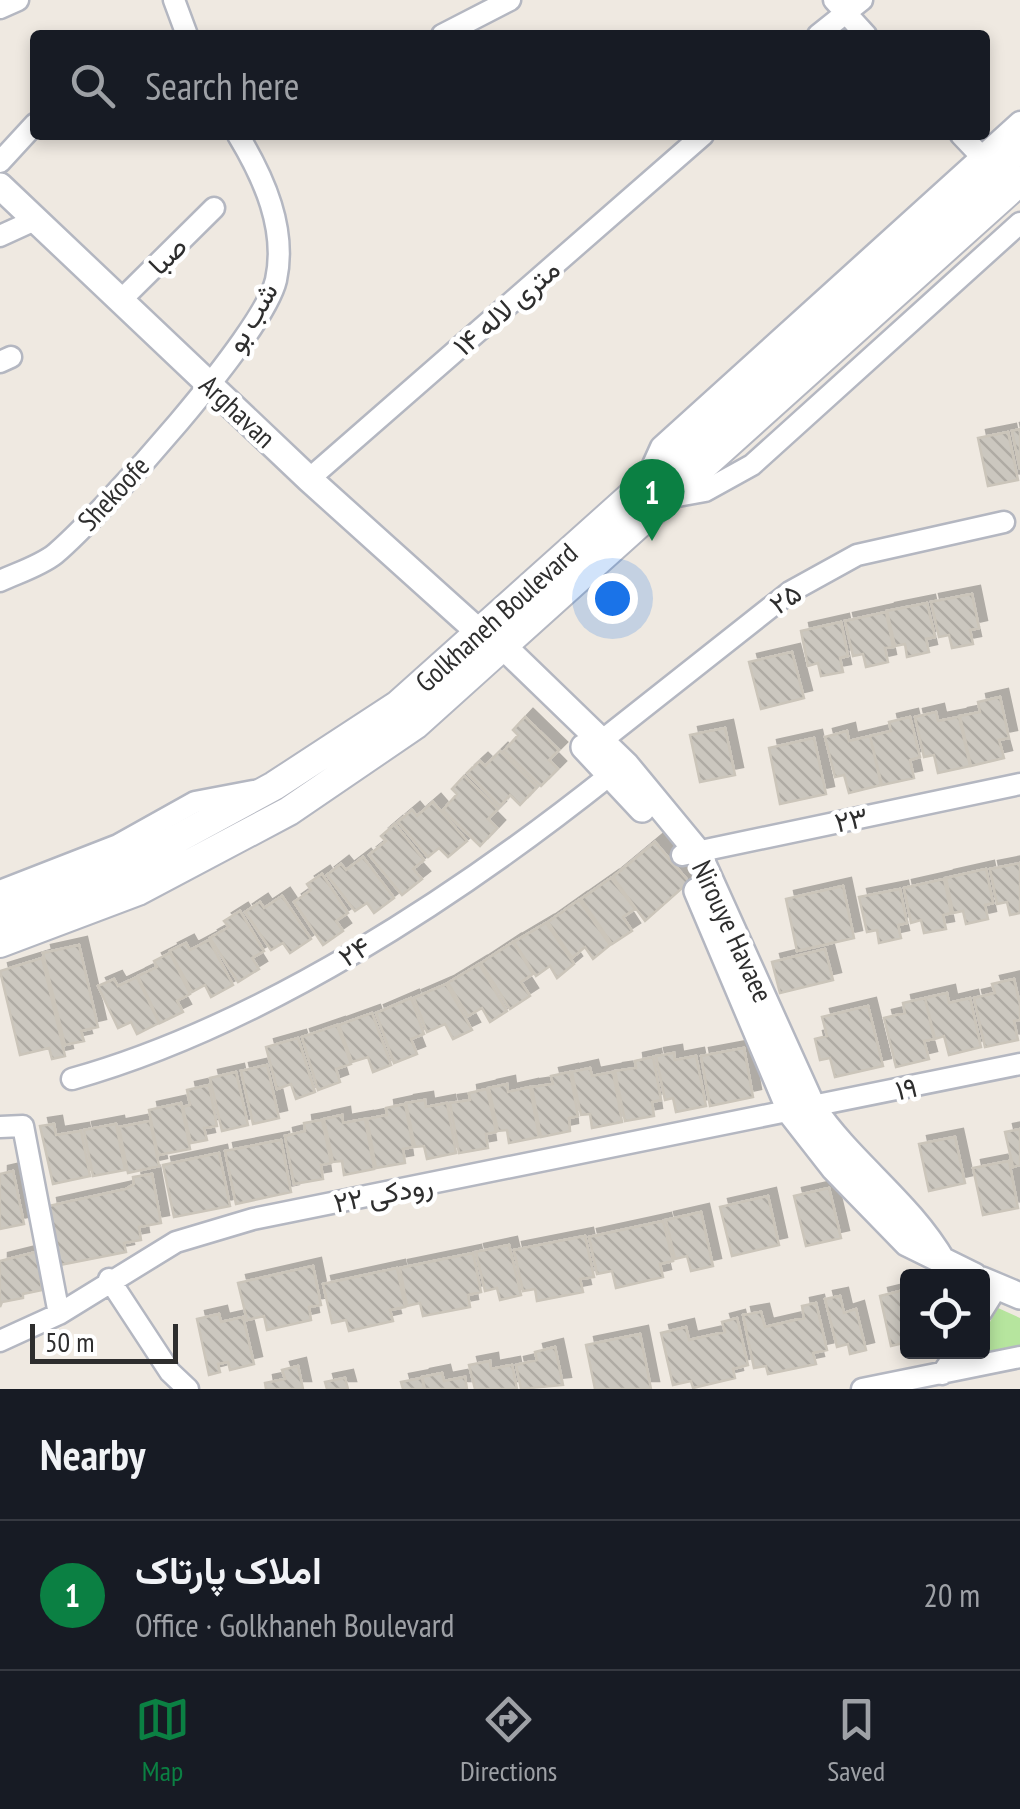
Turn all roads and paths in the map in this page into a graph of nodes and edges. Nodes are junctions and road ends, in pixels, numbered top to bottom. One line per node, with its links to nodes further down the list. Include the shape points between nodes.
1 (18, 0): 5 (street)
2 (174, 0): 6 (street)
3 (510, 0): 7 (street)
4 (847, 4): 8 (street); 9 (street)
5 (0, 8)
6 (185, 30)
7 (452, 30)
8 (823, 30)
9 (863, 30)
10 (1020, 122): 16 (street)
11 (30, 129): 17 (street)
12 (244, 140): 25 (street, شب بو, via 279,234 276,282)
13 (697, 140): 26 (street, ۱۴ متری لاله)
14 (966, 140): 16 (street)
15 (1020, 148): 27 (main road, Golkhaneh Boulevard)
16 (981, 156): 27 (street, via 661,447)
17 (0, 162)
18 (1020, 180): 28 (main road, Golkhaneh Boulevard)
19 (0, 186): 21 (street, Arghavan)
20 (214, 208): 24 (street, صبا)
21 (35, 220): 23 (street); 24 (street, Arghavan)
22 (1020, 223): 28 (street, via 752,464 705,491)
23 (0, 236)
24 (120, 302): 25 (street, Arghavan)
25 (208, 382): 26 (street, Arghavan); 30 (street, Shekoofe, via 113,499 51,557)
26 (309, 479): 31 (street, Arghavan)
27 (643, 486): 31 (main road, Golkhaneh Boulevard)
28 (672, 497): 31 (main road, Golkhaneh Boulevard)
29 (1004, 522): 32 (street, ۲۵, via 856,555 790,592)
30 (0, 582)
31 (493, 645): 32 (street, Nirouye Havaee); 33 (street, Nirouye Havaee); 35 (main road, Golkhaneh Boulevard); 39 (main road, Golkhaneh Boulevard, via 415,725 289,811 138,892)
32 (600, 742): 33 (street, Nirouye Havaee)
33 (618, 770): 36 (street, Nirouye Havaee); 41 (street, ۲۴, via 517,849 342,960 122,1064)
34 (1020, 784): 36 (street, ۲۳)
35 (274, 786): 37 (street, via 195,802 118,845); 38 (main road, Golkhaneh Boulevard, via 127,866)
36 (689, 853): 42 (street, Nirouye Havaee)
37 (0, 891)
38 (0, 915)
39 (0, 944)
40 (1020, 1064): 42 (street, ۱۹)
41 (72, 1079)
42 (802, 1110): 44 (street, رودکی ۲۲, via 253,1219 176,1242); 45 (street, Nirouye Havaee, via 834,1168 907,1243)
43 (0, 1126): 46 (street, via 24,1126)
44 (109, 1279): 46 (street, رودکی ۲۲); 51 (street)
45 (994, 1285)
46 (58, 1314): 47 (street, رودکی ۲۲)
47 (0, 1341)
48 (1020, 1358): 50 (street)
49 (952, 1359): 50 (street)
50 (942, 1374): 52 (street)
51 (188, 1389)
52 (862, 1389)

